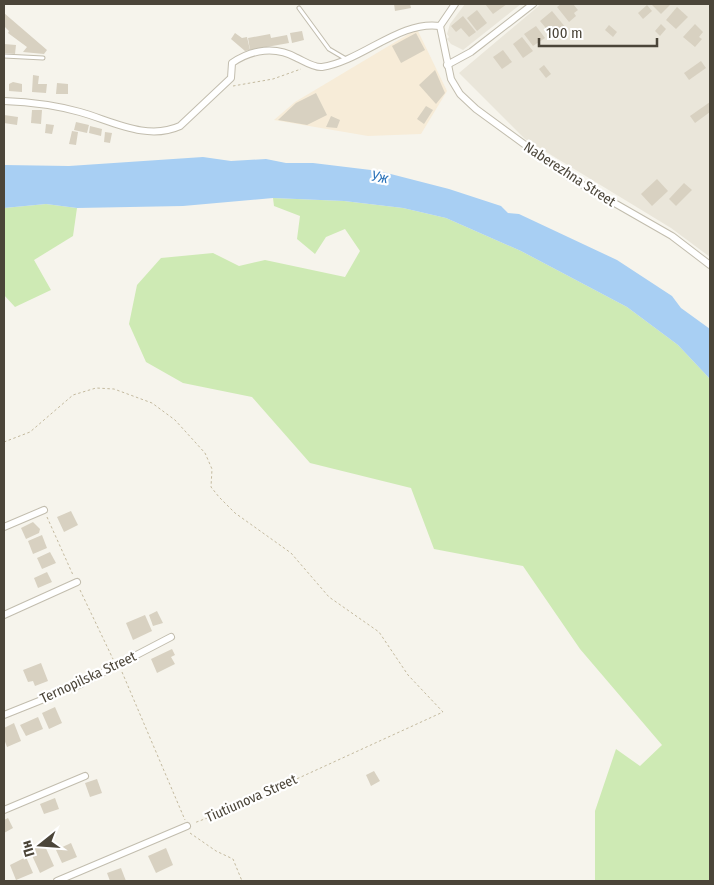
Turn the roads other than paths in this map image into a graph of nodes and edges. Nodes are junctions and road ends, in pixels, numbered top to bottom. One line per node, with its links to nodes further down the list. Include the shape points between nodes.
1 (455, 4): 4 (street)
2 (533, 4): 8 (street, via 471,52)
3 (299, 8): 7 (lane, via 329,48)
4 (440, 26): 7 (street, via 413,27); 8 (street, Naberezhna Street)
5 (4, 56): 6 (lane)
6 (43, 58)
7 (346, 59): 9 (street, via 323,67 284,52 260,51 246,55 232,63 231,78 180,126 160,132 135,129 43,104)
8 (447, 65): 10 (street, Naberezhna Street, via 460,94 476,109 570,178 672,236)
9 (4, 100)
10 (710, 264)
11 (44, 510): 12 (street)
12 (4, 528)
13 (77, 582): 14 (street)
14 (4, 615)
15 (171, 637): 16 (street, Ternopilska Street, via 79,685)
16 (4, 715)
17 (85, 776): 18 (street)
18 (4, 810)
19 (187, 826): 20 (street, Tiutiunova Street)
20 (57, 881)

